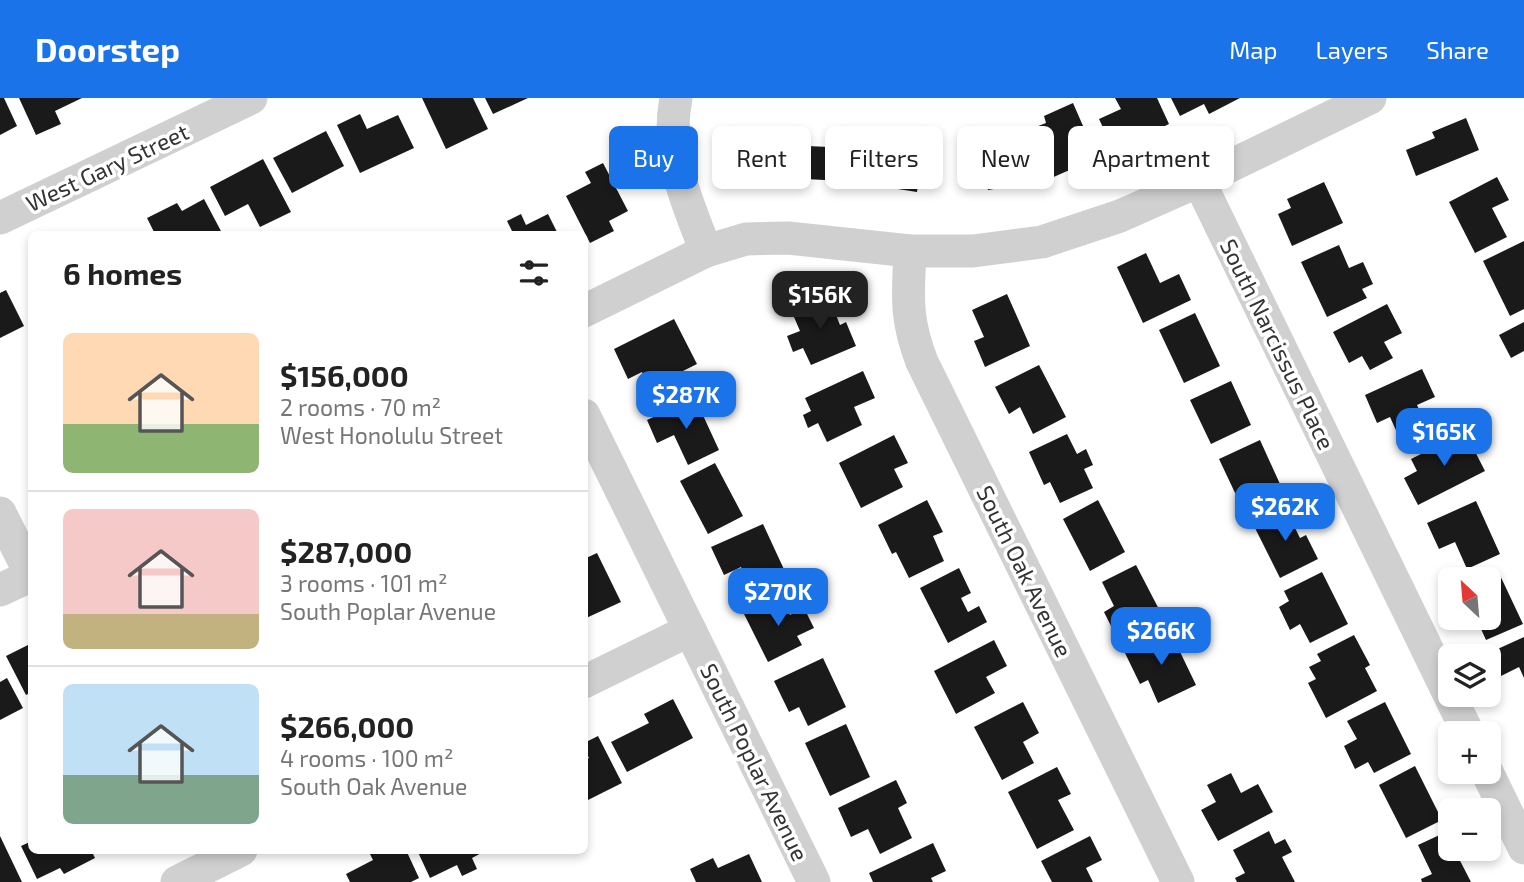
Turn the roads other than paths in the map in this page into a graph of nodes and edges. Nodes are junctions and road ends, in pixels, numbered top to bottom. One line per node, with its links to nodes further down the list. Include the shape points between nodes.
1 (676, 98): 8 (street, via 674,157)
2 (1370, 98): 4 (street)
3 (234, 102): 7 (street, West Gary Street)
4 (1234, 164)
5 (1181, 189): 9 (street, via 1120,216 1042,242 972,251)
6 (1203, 189): 18 (street, South Narcissus Place)
7 (0, 218)
8 (706, 251): 9 (street, via 746,239 788,238); 10 (street)
9 (910, 251): 24 (street, South Oak Avenue, via 907,307 922,362)
10 (588, 309)
11 (588, 423): 16 (street, South Poplar Avenue)
12 (0, 513): 13 (street)
13 (28, 569)
14 (28, 576): 15 (street)
15 (0, 590)
16 (690, 631): 17 (street); 23 (street, South Poplar Avenue)
17 (588, 680)
18 (1462, 721)
19 (1493, 784): 20 (street)
20 (1524, 848)
21 (233, 854): 22 (street)
22 (177, 882)
23 (814, 882)
24 (1178, 882)

